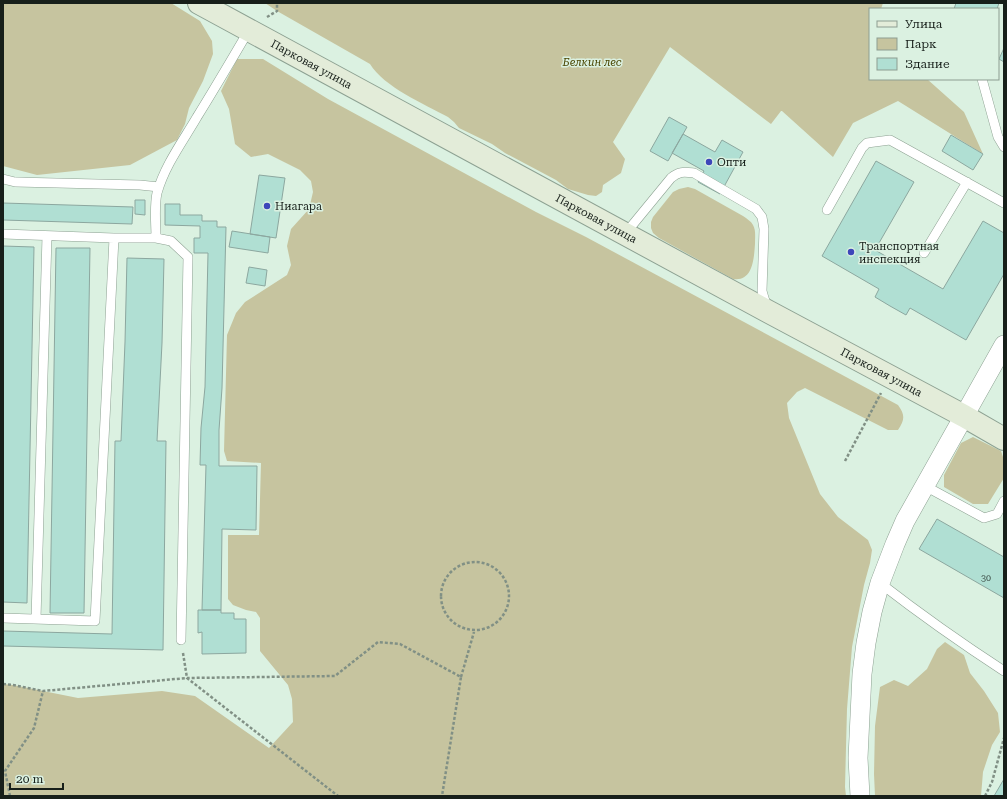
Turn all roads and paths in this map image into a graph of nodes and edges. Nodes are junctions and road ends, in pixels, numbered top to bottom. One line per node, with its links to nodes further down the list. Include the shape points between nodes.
1 (199, 3): 2 (main road, Парковая улица)
2 (249, 30): 7 (lane, via 173,157); 11 (main road, Парковая улица)
3 (982, 80): 4 (lane, via 998,137)
4 (1004, 147)
5 (3, 179): 7 (lane, via 15,182)
6 (967, 182): 8 (lane); 9 (lane, via 890,140 867,143); 15 (lane)
7 (159, 187): 14 (lane, via 156,202)
8 (1004, 203)
9 (827, 210)
10 (3, 234): 12 (lane)
11 (625, 234): 16 (main road, Парковая улица); 16 (lane, via 676,173 694,173 756,208 762,217 762,291)
12 (47, 236): 13 (lane); 26 (lane)
13 (114, 238): 14 (lane); 26 (lane, via 95,621)
14 (156, 238): 28 (lane, via 171,241 188,257)
15 (924, 253)
16 (769, 312): 18 (main road, Парковая улица)
17 (1004, 345): 19 (street)
18 (890, 376): 19 (main road, Парковая улица); 21 (path)
19 (964, 416): 20 (main road, Парковая улица); 22 (street)
20 (1001, 438)
21 (845, 461)
22 (925, 486): 23 (lane, via 984,518 997,514); 24 (street, via 905,521)
23 (1004, 501)
24 (880, 583): 29 (lane, via 920,614); 39 (street, via 872,612 862,674 858,758)
25 (3, 618): 26 (lane)
26 (36, 619)
27 (474, 632): 27 (path, via 496,625 509,605 507,581 500,571 478,561 456,566 442,583 440,605 452,624); 30 (path)
28 (181, 640): 31 (path)
29 (1004, 671)
30 (461, 677): 31 (path, via 400,644 378,642 335,676); 38 (path)
31 (188, 678): 33 (path); 37 (path)
32 (3, 684): 33 (path)
33 (43, 691): 35 (path, via 34,728)
34 (1004, 738): 40 (path, via 992,782)
35 (4, 771): 36 (path)
36 (10, 796)
37 (338, 796)
38 (442, 796)
39 (860, 796)
40 (985, 796)

